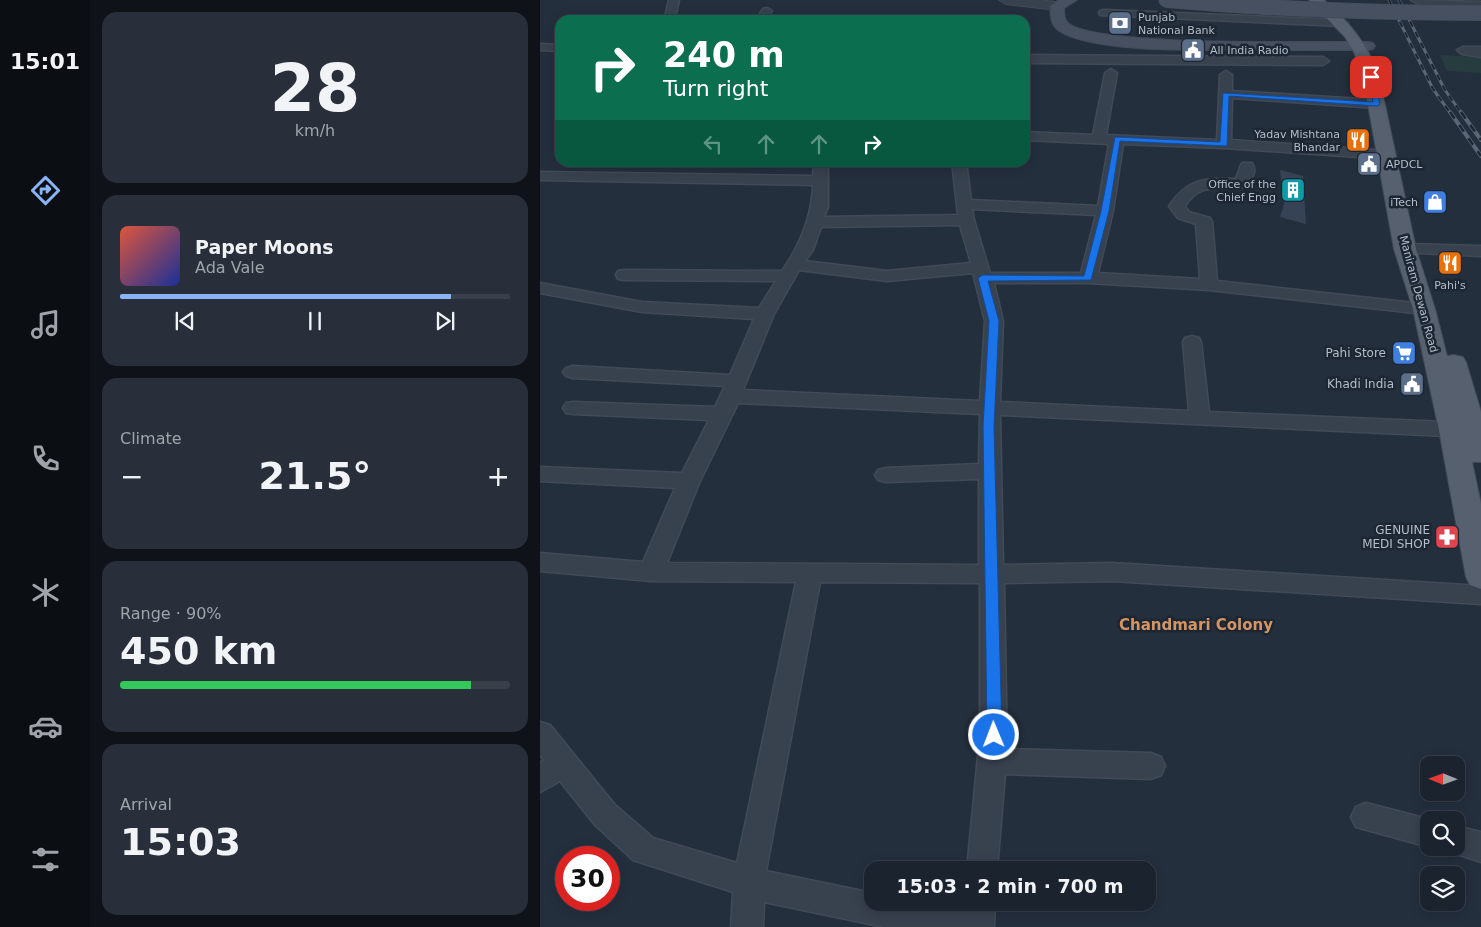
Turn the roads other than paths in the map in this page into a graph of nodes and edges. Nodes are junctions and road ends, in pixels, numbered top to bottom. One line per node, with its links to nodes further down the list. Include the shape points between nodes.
1 (674, 0): 13 (street)
2 (1013, 0): 9 (street)
3 (1166, 0): 12 (main road, bridge, via 1355,12)
4 (1202, 0): 10 (main road, bridge, via 1369,8)
5 (1316, 0): 14 (main road, Maniram Dewan Road)
6 (1329, 0): 14 (main road, Maniram Dewan Road)
7 (1416, 0): 10 (street, via 1425,5)
8 (1086, 2): 15 (main road, via 1076,6 1073,14 1080,24 1095,31)
9 (1064, 3): 15 (main road, via 1058,22 1085,36 1106,41)
10 (1481, 7)
11 (1104, 13): 14 (street)
12 (1481, 13)
13 (670, 15)
14 (1357, 37): 15 (main road); 24 (main road, Maniram Dewan Road); 39 (main road, Maniram Dewan Road, via 1375,57 1382,77)
15 (1178, 42): 19 (street)
16 (540, 47): 17 (street)
17 (555, 48)
18 (1030, 58): 19 (street, via 1044,55)
19 (1184, 60): 20 (street)
20 (1323, 61)
21 (1111, 73): 26 (street)
22 (1226, 75): 23 (street)
23 (1225, 94): 24 (street); 28 (street)
24 (1377, 104): 29 (main road, Maniram Dewan Road)
25 (1030, 136): 26 (street)
26 (1099, 138): 27 (street)
27 (1117, 139): 28 (street); 36 (street)
28 (1224, 144): 29 (street)
29 (1387, 155): 39 (main road, Maniram Dewan Road)
30 (1247, 166): 45 (street, via 1246,177 1239,184 1197,186 1183,194 1177,206 1183,215 1204,221)
31 (579, 167): 34 (street)
32 (959, 167): 37 (street)
33 (821, 172): 34 (street); 38 (street, via 820,207)
34 (573, 175): 35 (street)
35 (540, 176)
36 (1105, 211): 37 (street); 44 (street)
37 (965, 212): 38 (street); 42 (street)
38 (815, 222): 41 (street, via 805,250)
39 (1412, 249): 40 (street); 47 (main road, Maniram Dewan Road); 56 (main road, Maniram Dewan Road, via 1440,309)
40 (1481, 251)
41 (791, 271): 42 (street, via 887,276); 43 (street); 48 (street)
42 (981, 273): 44 (street); 53 (street, via 994,321)
43 (624, 274)
44 (1088, 278): 45 (street)
45 (1209, 286): 47 (street)
46 (540, 288): 48 (street, via 642,307)
47 (1424, 308): 56 (main road, Maniram Dewan Road)
48 (765, 314): 51 (street)
49 (1192, 342): 55 (street)
50 (573, 372): 51 (street)
51 (734, 388): 53 (street); 54 (street)
52 (573, 408): 54 (street)
53 (989, 409): 55 (street); 57 (street)
54 (722, 414): 61 (street)
55 (1200, 418): 56 (street)
56 (1468, 421): 60 (main road, Maniram Dewan Road); 66 (main road, Maniram Dewan Road)
57 (990, 471): 59 (street); 65 (street)
58 (540, 474): 61 (street)
59 (886, 475)
60 (1481, 480)
61 (689, 481): 63 (street)
62 (540, 562): 63 (street)
63 (651, 572): 64 (street)
64 (810, 573): 65 (street); 77 (street)
65 (992, 574): 67 (street, via 1112,572); 69 (street)
66 (1481, 577)
67 (1481, 595)
68 (540, 734): 71 (street)
69 (992, 761): 70 (street); 76 (street)
70 (1152, 766)
71 (552, 771): 77 (street, via 644,850)
72 (1366, 817): 73 (street)
73 (1420, 831)
74 (1465, 843): 75 (street)
75 (1481, 847)
76 (983, 861)
77 (748, 882): 79 (street); 80 (street)
78 (978, 911): 81 (street)
79 (747, 927)
80 (962, 927)
81 (978, 927)

